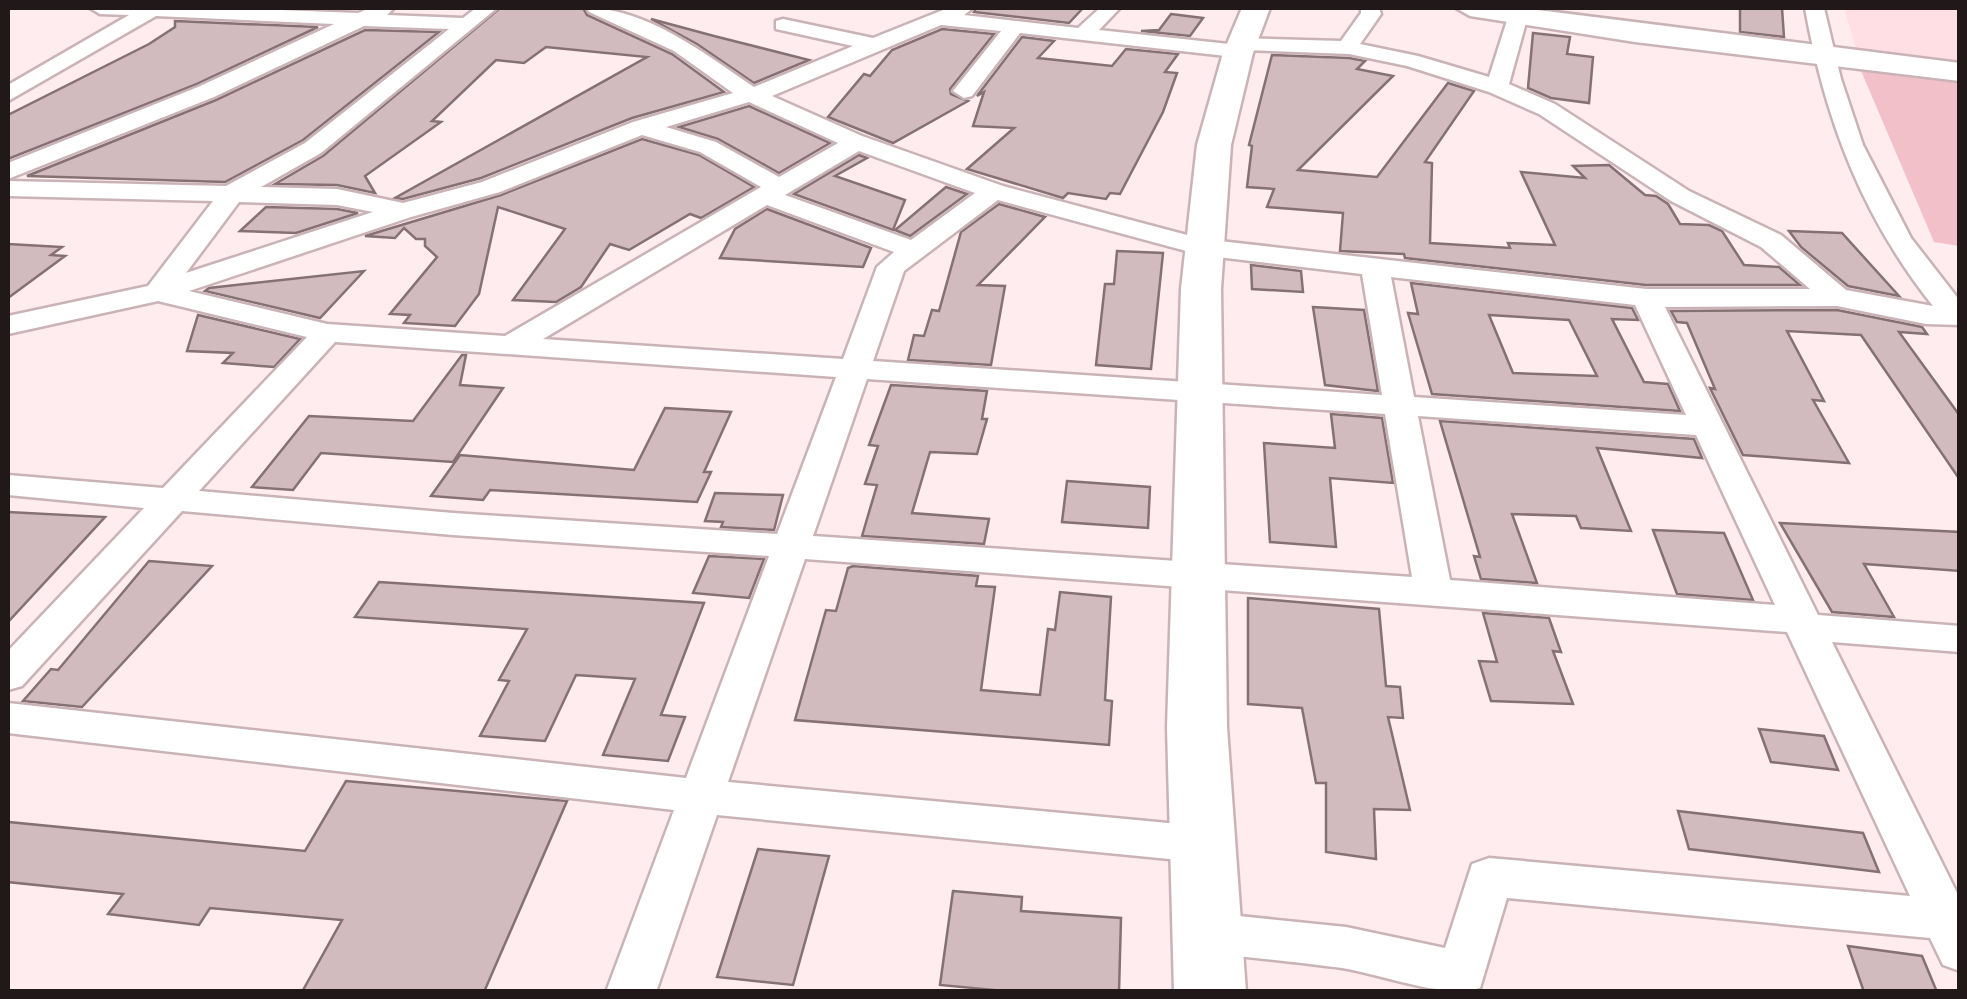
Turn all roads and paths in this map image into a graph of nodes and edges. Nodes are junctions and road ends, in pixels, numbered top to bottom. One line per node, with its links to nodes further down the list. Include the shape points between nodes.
1 (100, 8): 9 (street)
2 (385, 8): 13 (street)
3 (596, 8): 27 (street, via 652,20)
4 (964, 8): 12 (street)
5 (1111, 8): 19 (street)
6 (1370, 8): 21 (street)
7 (1470, 8): 10 (street)
8 (1815, 8): 22 (street)
9 (153, 9): 13 (street); 26 (street)
10 (1520, 12): 22 (street); 24 (street)
11 (477, 16): 13 (street); 34 (street, via 313,148)
12 (943, 19): 16 (street); 17 (street)
13 (355, 20): 30 (street, via 206,92)
14 (878, 22): 17 (street)
15 (784, 25): 20 (street)
16 (1013, 28): 19 (street); 25 (street)
17 (913, 30): 20 (street)
18 (1243, 34): 19 (street); 21 (street); 36 (street, via 1209,171)
19 (1081, 36)
20 (875, 45): 27 (street)
21 (1349, 48): 24 (street)
22 (1824, 55): 23 (street); 42 (street, via 1841,126 1865,184 1902,246)
23 (1960, 72)
24 (1497, 86): 40 (street, via 1547,110 1680,196 1771,241)
25 (964, 90)
26 (8, 94)
27 (749, 94): 28 (street); 29 (street)
28 (640, 127): 32 (street, via 708,147); 35 (street, via 491,187)
29 (857, 142): 32 (street); 33 (street)
30 (8, 172)
31 (8, 188): 34 (street)
32 (772, 191): 37 (street); 45 (street)
33 (994, 191): 36 (street); 37 (street)
34 (233, 194): 35 (street, via 337,198); 39 (street)
35 (402, 211): 39 (street)
36 (1202, 248): 38 (street); 47 (street)
37 (911, 249): 46 (street, via 891,267)
38 (1375, 268): 41 (street); 48 (street)
39 (158, 292): 43 (street); 44 (street)
40 (1837, 297): 41 (street); 42 (street)
41 (1646, 298): 49 (street)
42 (1958, 316)
43 (8, 325)
44 (327, 333): 45 (street); 51 (street)
45 (511, 345): 46 (street)
46 (853, 367): 47 (street); 52 (street)
47 (1198, 390): 48 (street); 53 (street)
48 (1398, 405): 49 (street); 54 (street)
49 (1706, 426): 55 (street)
50 (8, 486): 51 (street)
51 (172, 500): 52 (street); 57 (street)
52 (792, 544): 53 (street); 59 (street)
53 (1196, 573): 54 (street); 60 (street)
54 (1433, 592): 55 (street)
55 (1801, 623): 56 (street); 61 (street)
56 (1960, 639)
57 (8, 676)
58 (8, 718): 59 (street)
59 (699, 796): 60 (street); 63 (street)
60 (1200, 844): 62 (street)
61 (1955, 930): 62 (street, via 1490,877 1462,974 1346,948)
62 (1210, 932): 64 (street)
63 (630, 992)
64 (1210, 992)

